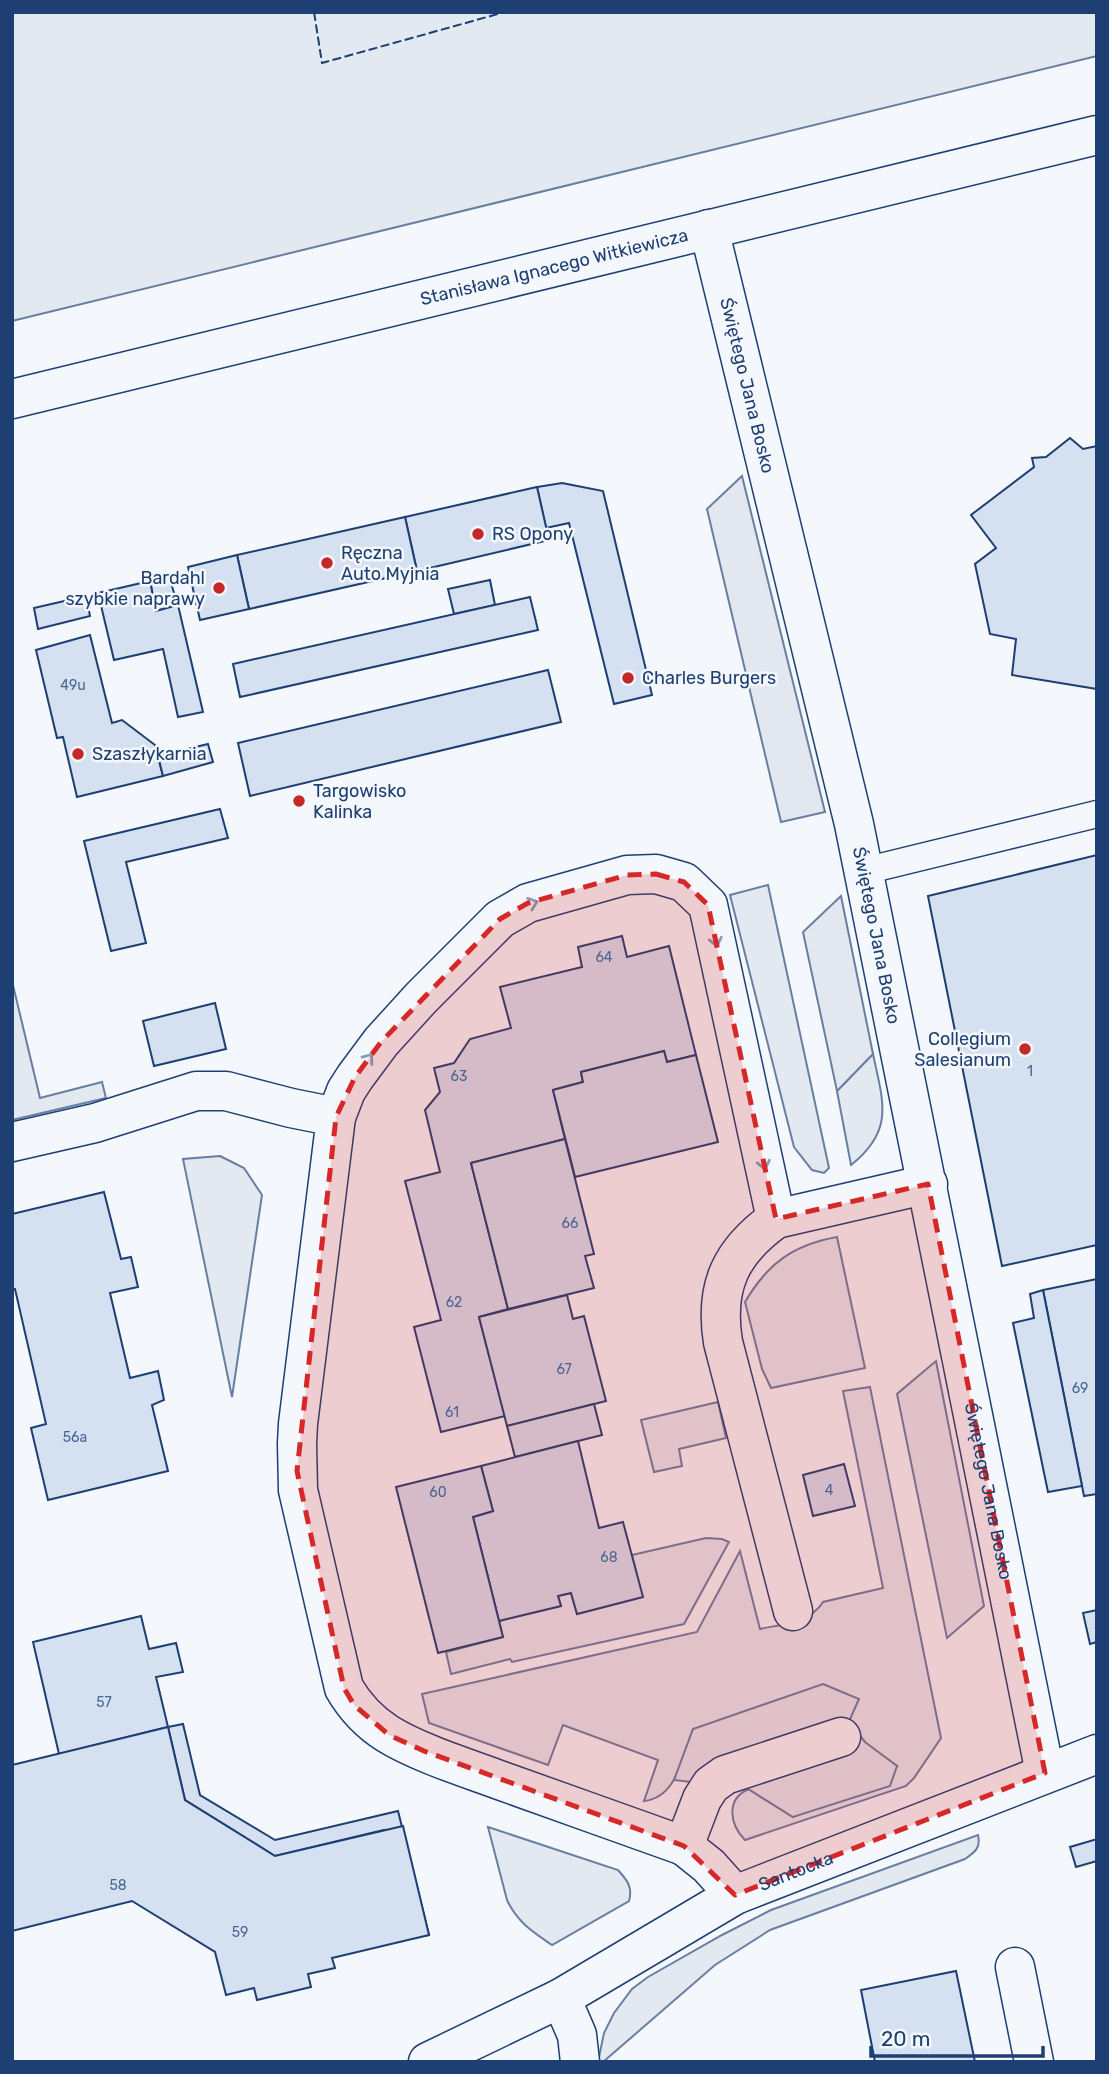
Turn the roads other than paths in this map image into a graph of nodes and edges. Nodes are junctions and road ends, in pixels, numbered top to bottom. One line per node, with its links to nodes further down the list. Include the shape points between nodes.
1 (1097, 135): 2 (street, Stanisława Ignacego Witkiewicza)
2 (709, 229): 3 (street, Stanisława Ignacego Witkiewicza); 5 (street, Świętego Jana Bosko)
3 (12, 399)
4 (1097, 814): 5 (lane)
5 (864, 871): 8 (street, Świętego Jana Bosko)
6 (336, 1117): 7 (street, via 226,1091 196,1091 95,1124); 9 (street, one-way to 9, via 346,1091 381,1042 500,919 528,903 627,875 656,874 684,882 708,905); 14 (street, via 296,1471 344,1688 354,1705 389,1735 482,1774)
7 (12, 1142)
8 (928, 1185): 9 (street); 13 (street, Świętego Jana Bosko)
9 (776, 1219): 10 (street, via 742,1248 730,1270 720,1321)
10 (793, 1611)
11 (841, 1737): 14 (street, via 725,1774 702,1799)
12 (1097, 1754): 13 (street, Santocka)
13 (1045, 1773): 15 (street, Santocka)
14 (684, 1846): 15 (street)
15 (735, 1895): 17 (street, Santocka)
16 (1015, 1967): 20 (street)
17 (561, 1998): 18 (street, Santocka); 19 (street, via 577,2035)
18 (428, 2062)
19 (580, 2062)
20 (1034, 2062)

